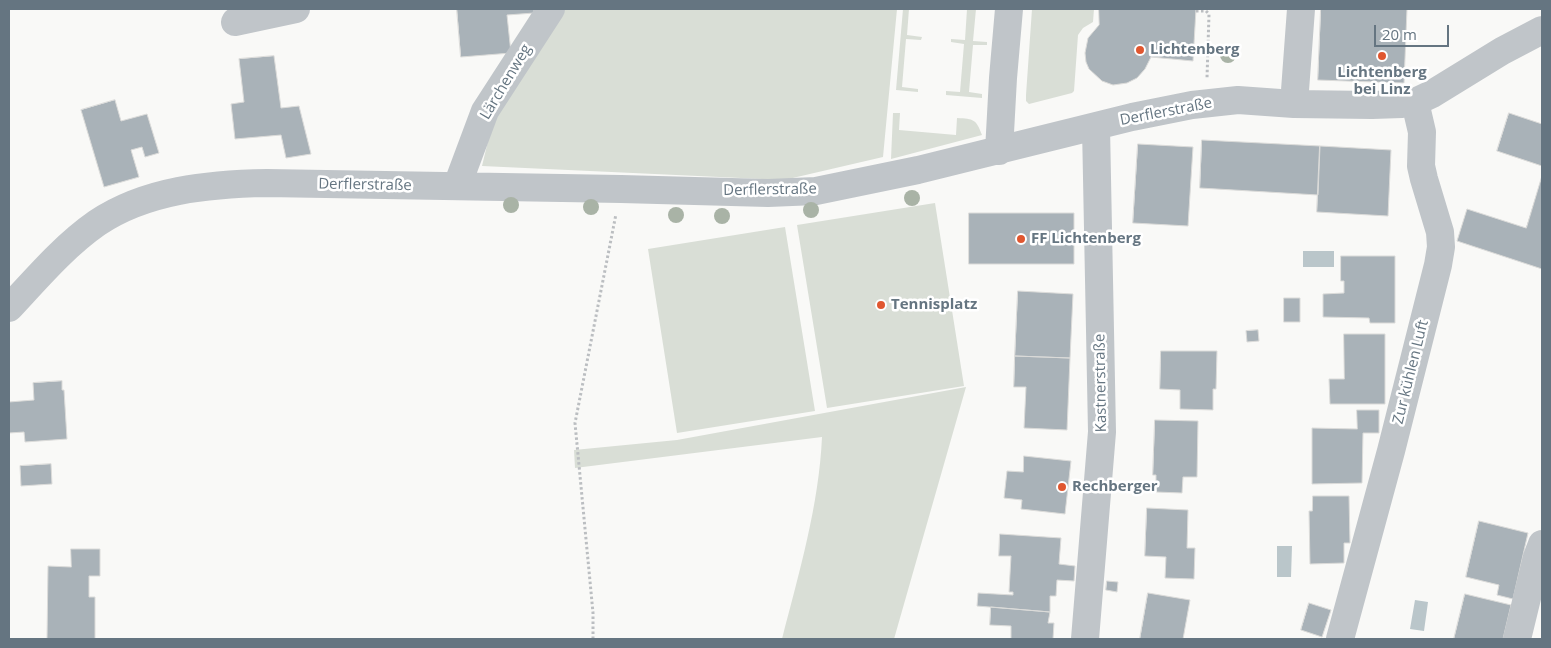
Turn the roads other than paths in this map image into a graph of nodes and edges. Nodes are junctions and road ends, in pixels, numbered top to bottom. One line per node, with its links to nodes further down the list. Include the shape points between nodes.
1 (296, 9): 7 (street)
2 (551, 9): 13 (street, Lärchenweg, via 485,111)
3 (1009, 9): 12 (street)
4 (1301, 9): 10 (street)
5 (1542, 9): 6 (street)
6 (1542, 13)
7 (235, 22)
8 (1542, 30): 9 (street, Derflerstraße)
9 (1415, 102): 10 (street, Derflerstraße); 17 (street, Zur kühlen Luft, via 1422,132 1421,166 1440,232 1438,266)
10 (1294, 104): 11 (street, Derflerstraße, via 1238,100 1192,105)
11 (1096, 127): 12 (street, Derflerstraße); 16 (street, Kastnerstraße, via 1102,432)
12 (999, 151): 13 (street, Derflerstraße, via 863,182 801,192)
13 (457, 186): 14 (street, Derflerstraße, via 238,184 166,194 96,224 61,253)
14 (9, 308)
15 (1542, 544): 18 (street)
16 (1085, 639)
17 (1340, 639)
18 (1517, 639)

